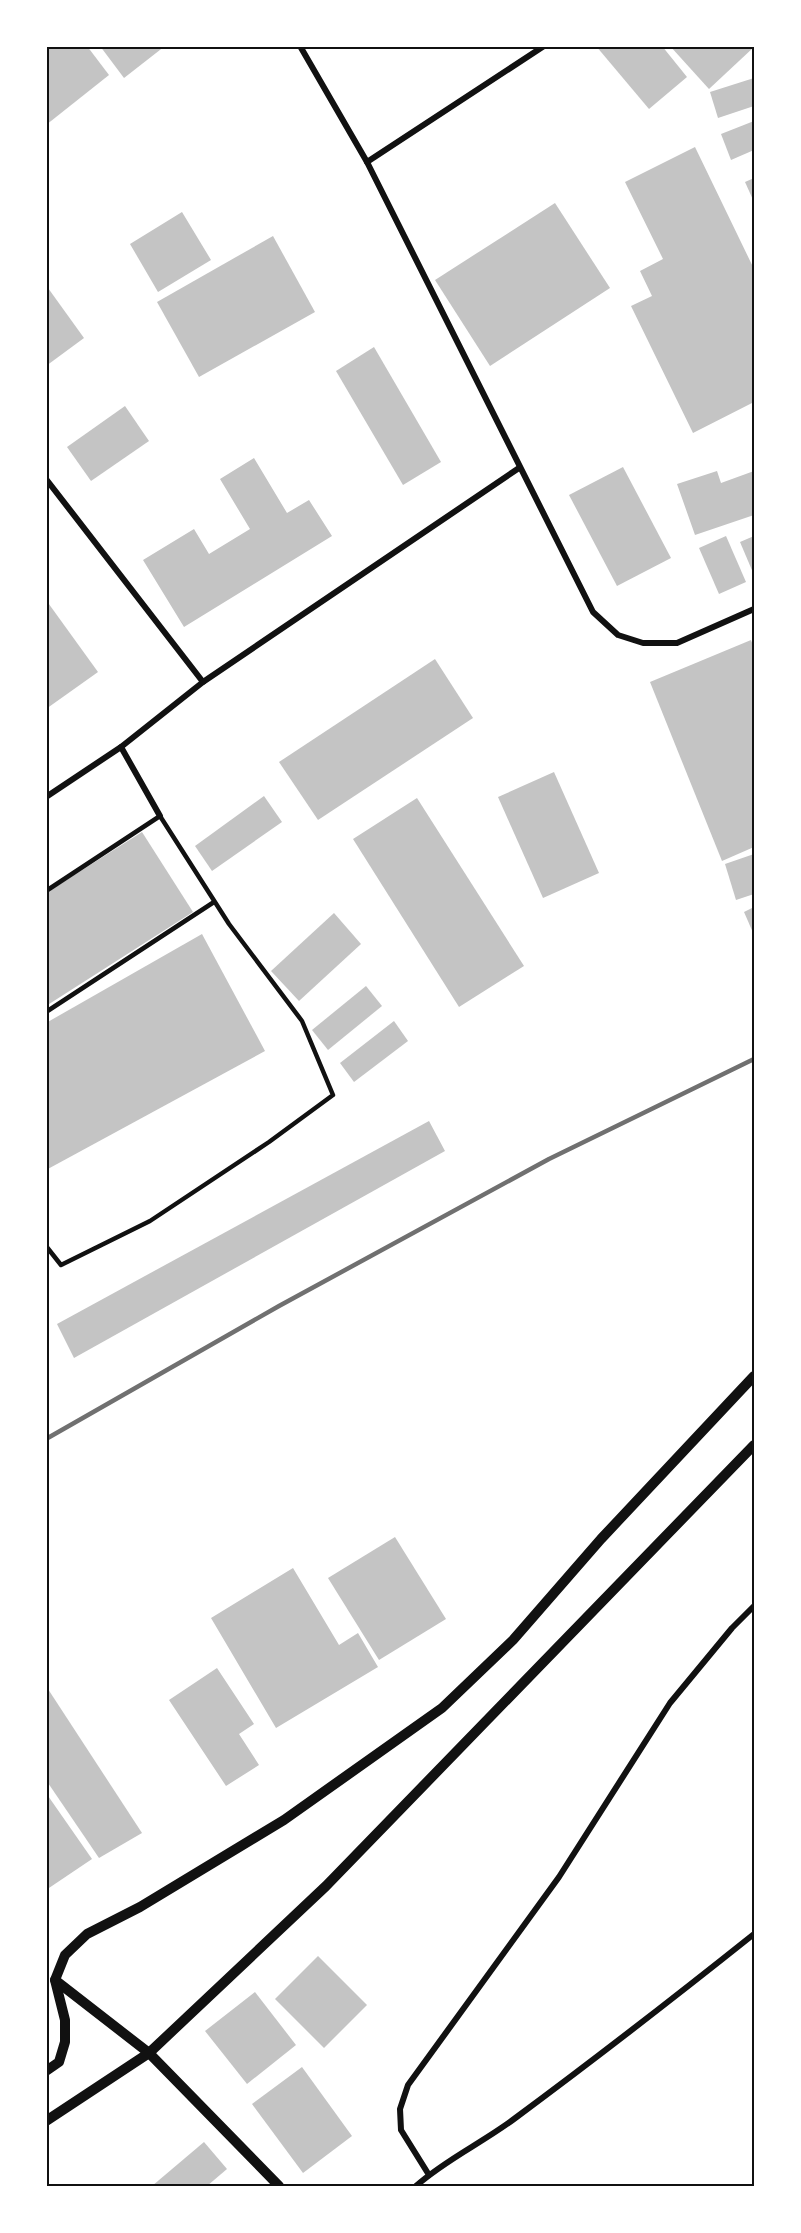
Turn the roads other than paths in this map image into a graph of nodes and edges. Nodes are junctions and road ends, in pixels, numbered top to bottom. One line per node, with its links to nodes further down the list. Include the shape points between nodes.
1 (300, 46): 3 (street)
2 (544, 46): 3 (street)
3 (367, 162): 4 (street)
4 (519, 468): 6 (street, via 594,612 618,635 643,643 677,643); 7 (street)
5 (46, 479): 7 (street)
6 (754, 609)
7 (203, 682): 8 (street)
8 (121, 747): 9 (street); 10 (street)
9 (46, 797)
10 (160, 816): 11 (lane); 12 (lane)
11 (46, 891)
12 (214, 902): 13 (lane); 14 (lane, via 302,1021 333,1095 150,1221 61,1265)
13 (46, 1012)
14 (46, 1246)
15 (754, 1377): 19 (street, via 601,1539 513,1640 442,1707 284,1820 140,1907 87,1934 65,1956)
16 (754, 1445): 20 (street, via 326,1886)
17 (754, 1606): 23 (street, via 670,1703 559,1877 408,2085 400,2109 401,2130)
18 (754, 1934): 23 (street, via 608,2050 494,2134)
19 (55, 1980): 20 (street); 21 (street, via 65,2020 65,2042 59,2062)
20 (149, 2053): 22 (street); 24 (street)
21 (46, 2072)
22 (46, 2121)
23 (429, 2175): 25 (street)
24 (279, 2187)
25 (416, 2187)

